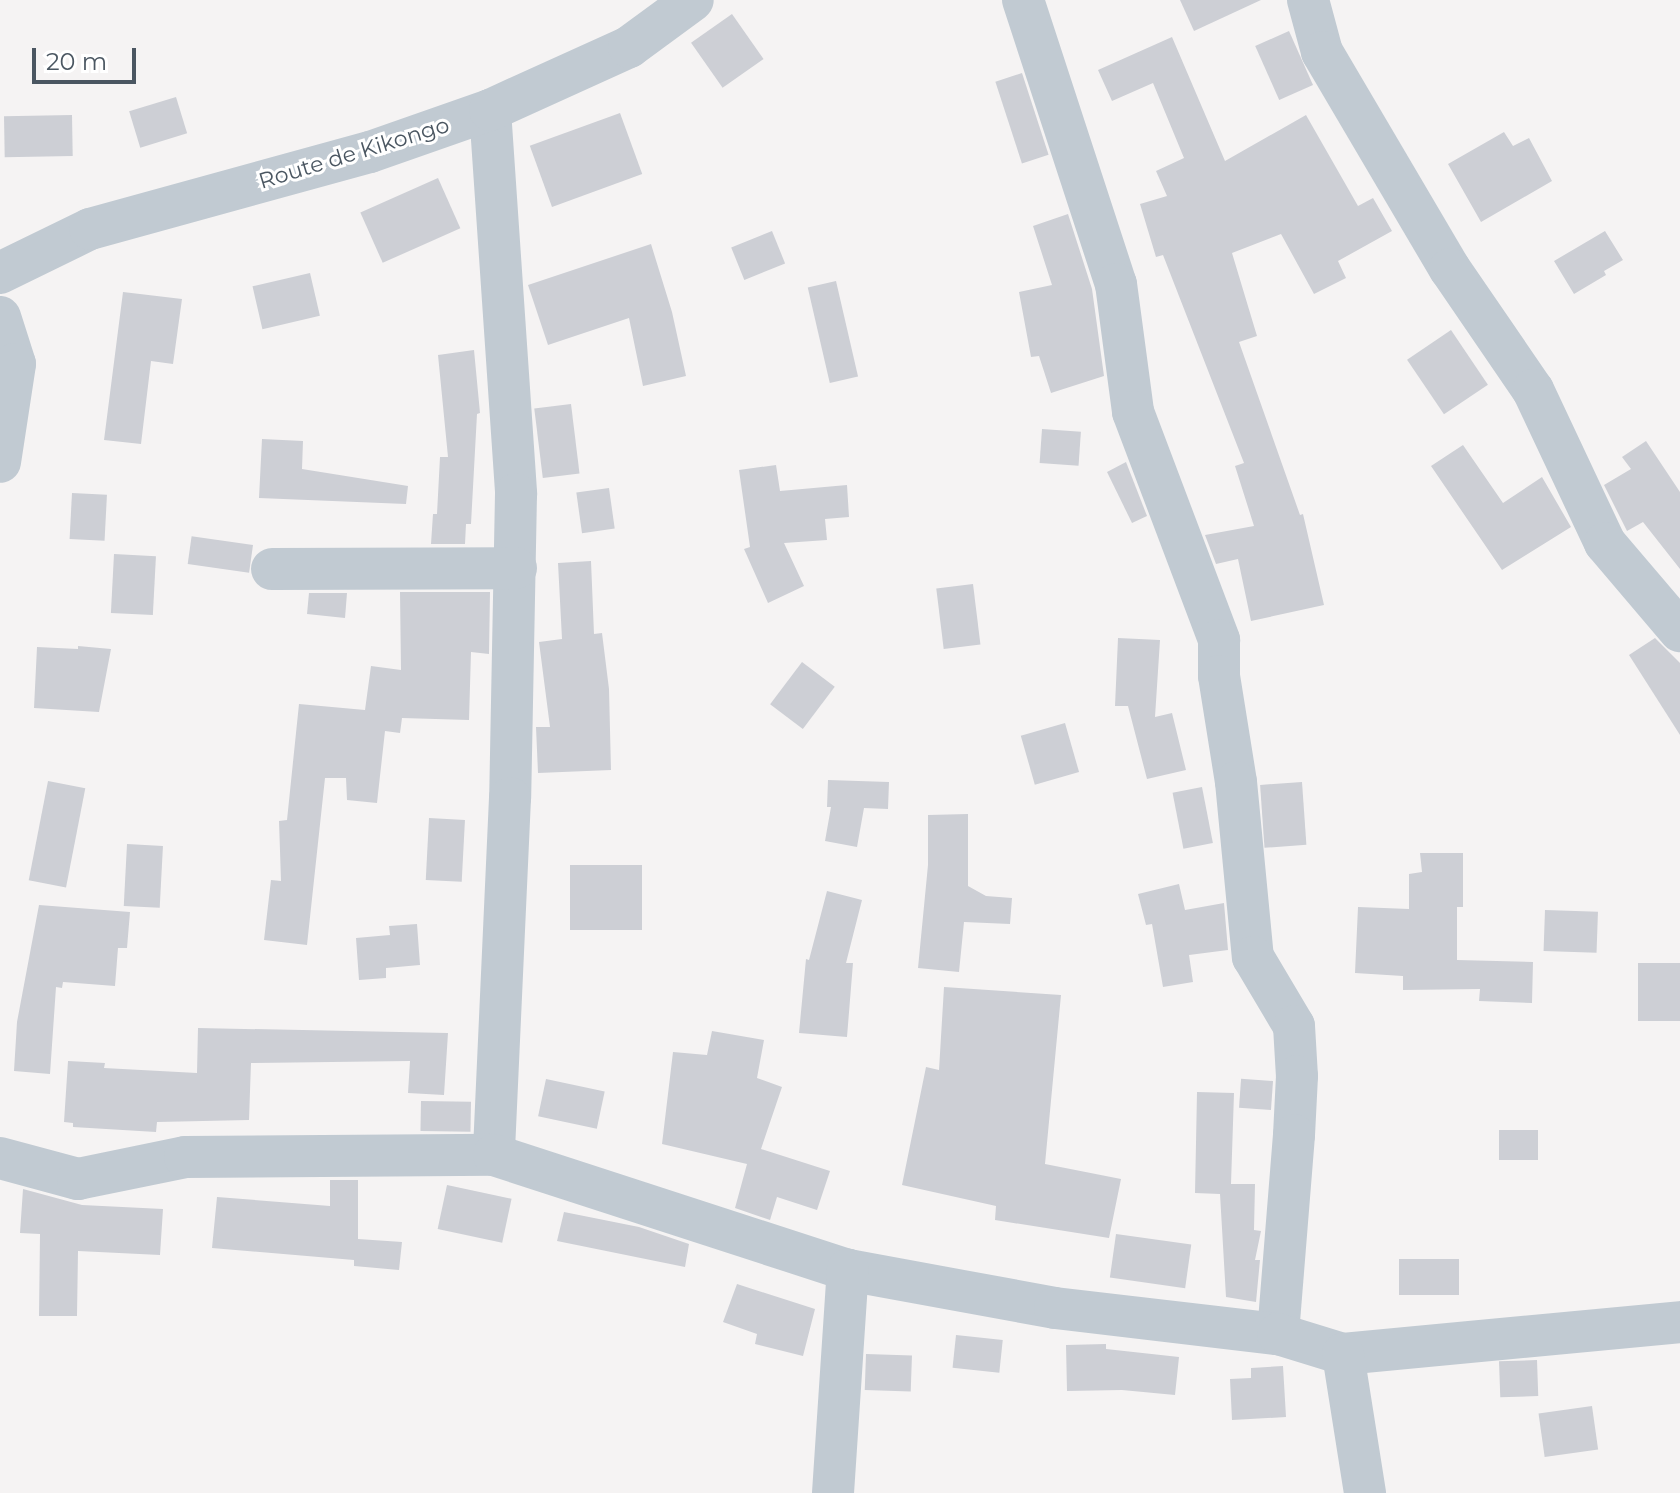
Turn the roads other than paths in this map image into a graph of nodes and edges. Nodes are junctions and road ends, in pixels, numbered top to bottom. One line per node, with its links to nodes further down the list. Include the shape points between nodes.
1 (693, 0): 4 (street, Route de Kikongo, via 629,47)
2 (1023, 0): 15 (street, via 1116,284 1133,412 1219,640 1253,957 1294,1026 1295,1120)
3 (1308, 0): 10 (street, via 1322,52 1450,269 1533,390 1605,543)
4 (490, 110): 5 (street, Route de Kikongo, via 370,152 90,229); 8 (street, via 516,494)
5 (0, 273)
6 (0, 317): 7 (street, via 15,364)
7 (0, 462)
8 (516, 568): 9 (street); 11 (street)
9 (272, 569)
10 (1680, 631)
11 (494, 1155): 12 (street, via 185,1157 78,1179); 13 (street)
12 (0, 1158)
13 (848, 1270): 15 (street, via 1055,1308); 17 (street)
14 (1680, 1322): 16 (street)
15 (1278, 1334): 16 (street)
16 (1343, 1354): 18 (street)
17 (833, 1493)
18 (1365, 1493)

